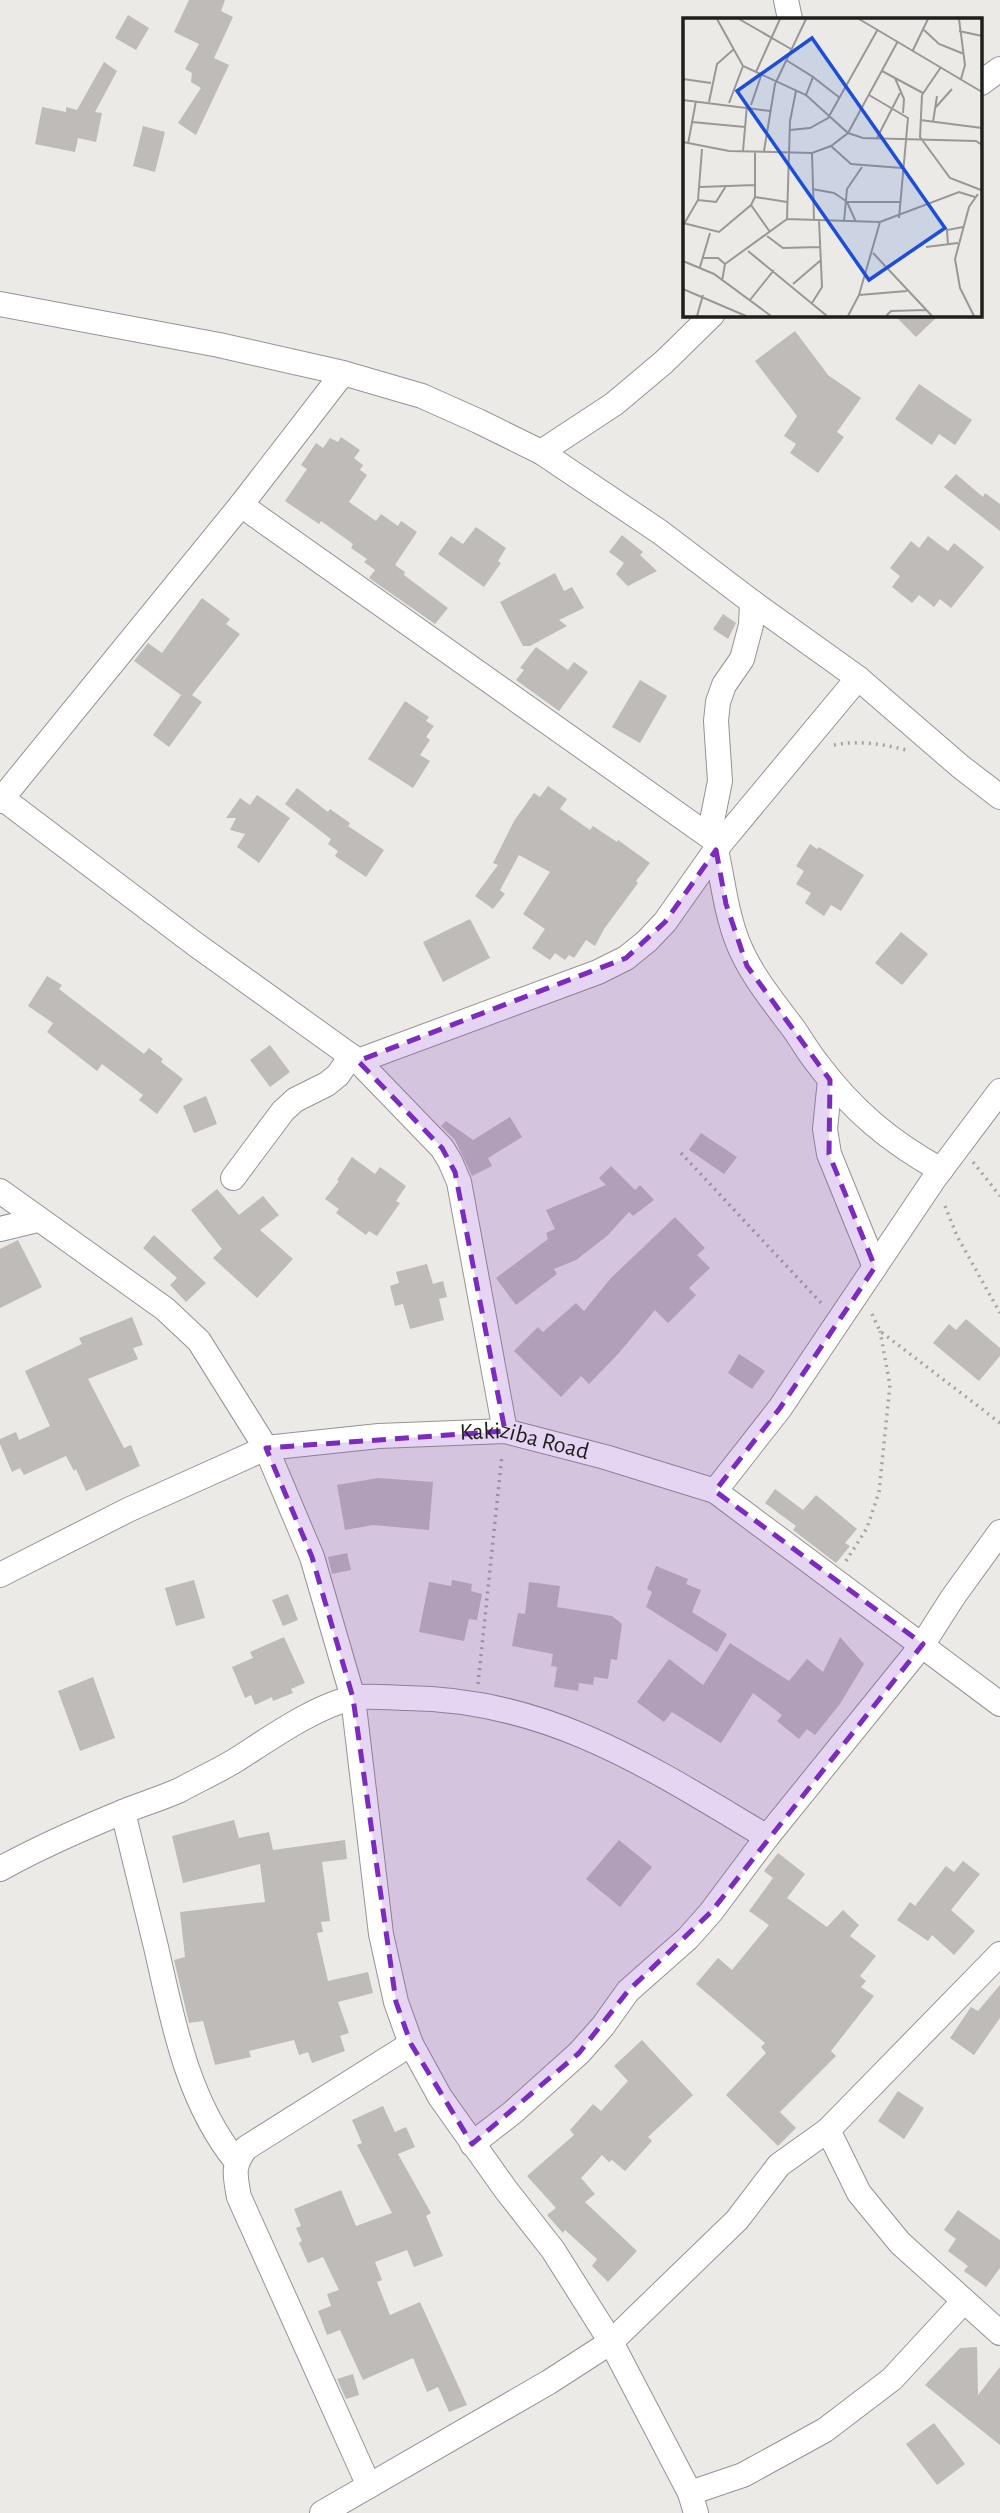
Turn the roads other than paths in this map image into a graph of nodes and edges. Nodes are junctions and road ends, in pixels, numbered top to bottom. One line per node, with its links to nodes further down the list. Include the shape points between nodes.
1 (786, 0): 2 (street)
2 (790, 18)
3 (1000, 69): 4 (street)
4 (982, 82)
5 (0, 304): 7 (street)
6 (710, 317): 8 (street, via 614,404)
7 (343, 373): 8 (street, via 422,396); 9 (street)
8 (541, 452): 10 (street, via 660,532)
9 (241, 505): 13 (street); 14 (street)
10 (752, 602): 11 (street); 14 (street, via 742,659 718,702 720,780)
11 (858, 678): 12 (street); 14 (street)
12 (1000, 797)
13 (1, 800): 15 (street)
14 (715, 843): 15 (street, via 665,922 626,958); 16 (street, via 726,904 747,966)
15 (355, 1059): 19 (street, via 327,1084 283,1111); 24 (street, via 442,1148 455,1172)
16 (830, 1080): 18 (street, via 877,1130); 23 (street, via 825,1129 829,1154)
17 (1000, 1091): 18 (street)
18 (937, 1175): 23 (street)
19 (233, 1178)
20 (0, 1191): 21 (street)
21 (37, 1220): 22 (street); 25 (street, via 165,1309 199,1340)
22 (0, 1229)
23 (875, 1267): 26 (street, via 780,1408)
24 (505, 1432): 25 (street, Kakiziba Road, via 379,1436); 26 (street, Kakiziba Road)
25 (266, 1448): 28 (street, Kakiziba Road, via 128,1510); 30 (street, via 312,1557)
26 (715, 1491): 29 (street, Kakiziba Road)
27 (1000, 1532): 29 (street)
28 (0, 1575)
29 (923, 1644): 31 (street, Kakiziba Road); 33 (street)
30 (353, 1698): 32 (street, via 305,1717 176,1792); 33 (street, via 476,1703 575,1731); 36 (street, via 381,1934)
31 (1000, 1704)
32 (123, 1812): 34 (street); 39 (street, via 177,2041 203,2109)
33 (767, 1837): 38 (street, via 711,1912 628,1991 579,2053)
34 (0, 1869)
35 (1000, 1954): 37 (street)
36 (411, 2044): 38 (street); 39 (street, via 246,2148)
37 (828, 2130): 40 (street, via 859,2193 900,2243); 42 (street, via 779,2165 737,2220)
38 (472, 2144): 42 (street, via 553,2250)
39 (236, 2161): 43 (street, via 239,2197)
40 (964, 2301): 41 (street); 44 (street, via 892,2379 825,2430)
41 (998, 2327)
42 (611, 2342): 43 (street); 44 (street)
43 (369, 2486): 45 (street)
44 (693, 2503)
45 (322, 2513)

